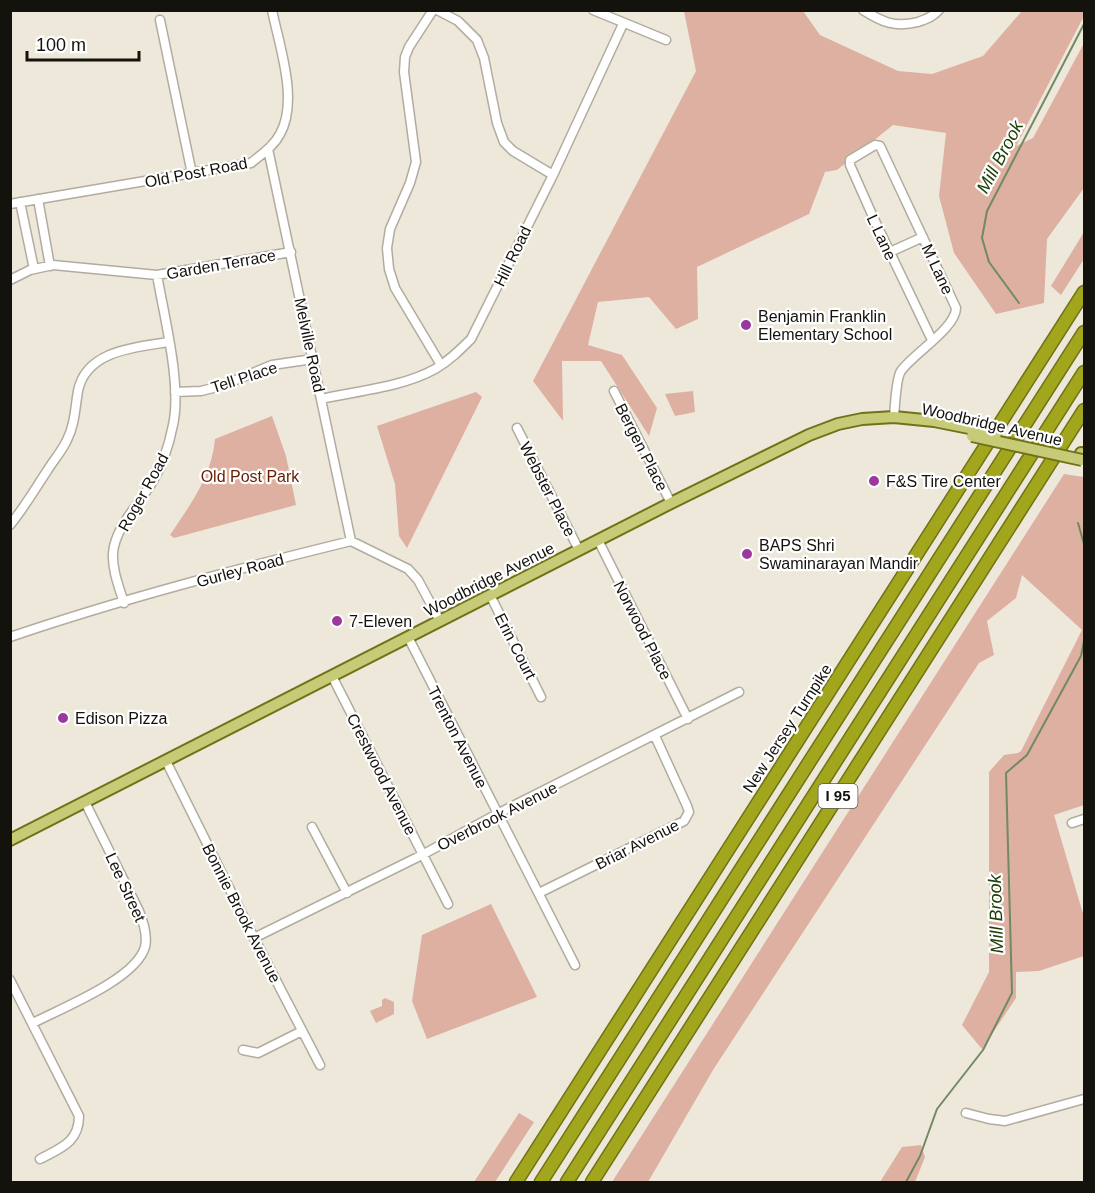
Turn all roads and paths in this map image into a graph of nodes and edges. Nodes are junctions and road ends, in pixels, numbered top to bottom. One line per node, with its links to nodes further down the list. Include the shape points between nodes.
1 (272, 10): 11 (street, Old Post Road, via 288,109 280,135)
2 (433, 10): 28 (street, via 405,57 416,162 390,229 387,248 395,288)
3 (437, 10): 13 (street, via 458,21 477,40 504,142)
4 (593, 10): 8 (street)
5 (863, 10): 6 (street, via 896,26 928,19)
6 (939, 10)
7 (160, 20): 12 (street)
8 (623, 24): 9 (street); 13 (street, Hill Road)
9 (666, 40)
10 (878, 145): 16 (street, M Lane); 18 (street, L Lane, via 854,157 850,165)
11 (268, 149): 12 (street, Old Post Road, via 251,163); 17 (street, Melville Road)
12 (192, 174): 14 (street, Old Post Road)
13 (553, 175): 28 (street, Hill Road, via 471,339)
14 (38, 199): 15 (street, Old Post Road); 19 (street)
15 (15, 203): 20 (street)
16 (923, 237): 18 (street); 25 (street, M Lane, via 956,308 954,318)
17 (291, 252): 21 (street, Garden Terrace); 27 (street, Melville Road)
18 (890, 252): 25 (street, L Lane)
19 (50, 266): 20 (street, Garden Terrace); 21 (street, Garden Terrace)
20 (34, 269): 22 (street, Garden Terrace)
21 (157, 274): 26 (street, Roger Road)
22 (10, 280)
23 (1084, 292): 73 (highway, New Jersey Turnpike)
24 (1084, 332): 74 (highway, I 95)
25 (932, 340): 34 (street, M Lane, via 900,372)
26 (169, 342): 31 (street, Roger Road); 38 (street, via 110,355 85,374 67,440)
27 (313, 359): 31 (street, Tell Place, via 272,365 201,391); 32 (street, Melville Road)
28 (441, 365): 32 (street, Hill Road, via 404,381)
29 (1084, 372): 75 (highway, I 95)
30 (614, 391): 37 (street, Bergen Place)
31 (175, 392): 43 (street, Roger Road, via 174,422 166,453 119,532 113,551)
32 (321, 399): 40 (street, Melville Road)
33 (1084, 410): 76 (highway, I 95)
34 (894, 417): 36 (main road, Woodbridge Avenue, bridge); 37 (main road, Woodbridge Avenue, via 838,424)
35 (517, 428): 41 (street, Webster Place)
36 (1083, 457)
37 (671, 503): 39 (main road, Woodbridge Avenue)
38 (10, 525)
39 (598, 540): 41 (main road, Woodbridge Avenue); 50 (street, Norwood Place)
40 (351, 541): 43 (street, Gurley Road); 44 (street, via 408,569)
41 (579, 550): 42 (main road, Woodbridge Avenue)
42 (490, 595): 44 (main road, Woodbridge Avenue); 49 (street, Erin Court)
43 (124, 603): 46 (street, Gurley Road)
44 (440, 621): 45 (main road, Woodbridge Avenue)
45 (408, 637): 47 (main road, Woodbridge Avenue); 54 (street, Trenton Avenue)
46 (10, 638)
47 (333, 676): 52 (main road, Woodbridge Avenue); 59 (street, Crestwood Avenue)
48 (739, 692): 50 (street, Overbrook Avenue)
49 (541, 697)
50 (688, 719): 51 (street, Overbrook Avenue)
51 (655, 736): 54 (street, Overbrook Avenue); 61 (street, Briar Avenue, via 687,806 689,812 684,821)
52 (166, 761): 53 (main road, Woodbridge Avenue); 63 (street, Bonnie Brook Avenue)
53 (85, 802): 58 (main road, Woodbridge Avenue); 66 (street, Lee Street, via 139,910 145,946 122,977)
54 (497, 814): 59 (street, Overbrook Avenue); 61 (street, Trenton Avenue)
55 (1084, 819): 56 (street)
56 (1072, 823)
57 (312, 827): 60 (street)
58 (10, 840)
59 (422, 855): 60 (street, Overbrook Avenue); 62 (street, Crestwood Avenue)
60 (347, 893): 63 (street, Overbrook Avenue)
61 (540, 893): 64 (street, Trenton Avenue)
62 (448, 904)
63 (254, 939): 67 (street, Bonnie Brook Avenue)
64 (575, 965)
65 (10, 980): 66 (street)
66 (33, 1023): 72 (street, via 79,1116 68,1145)
67 (302, 1031): 68 (street, via 258,1053); 69 (street, Bonnie Brook Avenue)
68 (243, 1050)
69 (320, 1065)
70 (1084, 1101): 71 (street, via 1005,1121)
71 (966, 1113)
72 (40, 1159)
73 (516, 1182)
74 (541, 1182)
75 (567, 1182)
76 (592, 1182)

